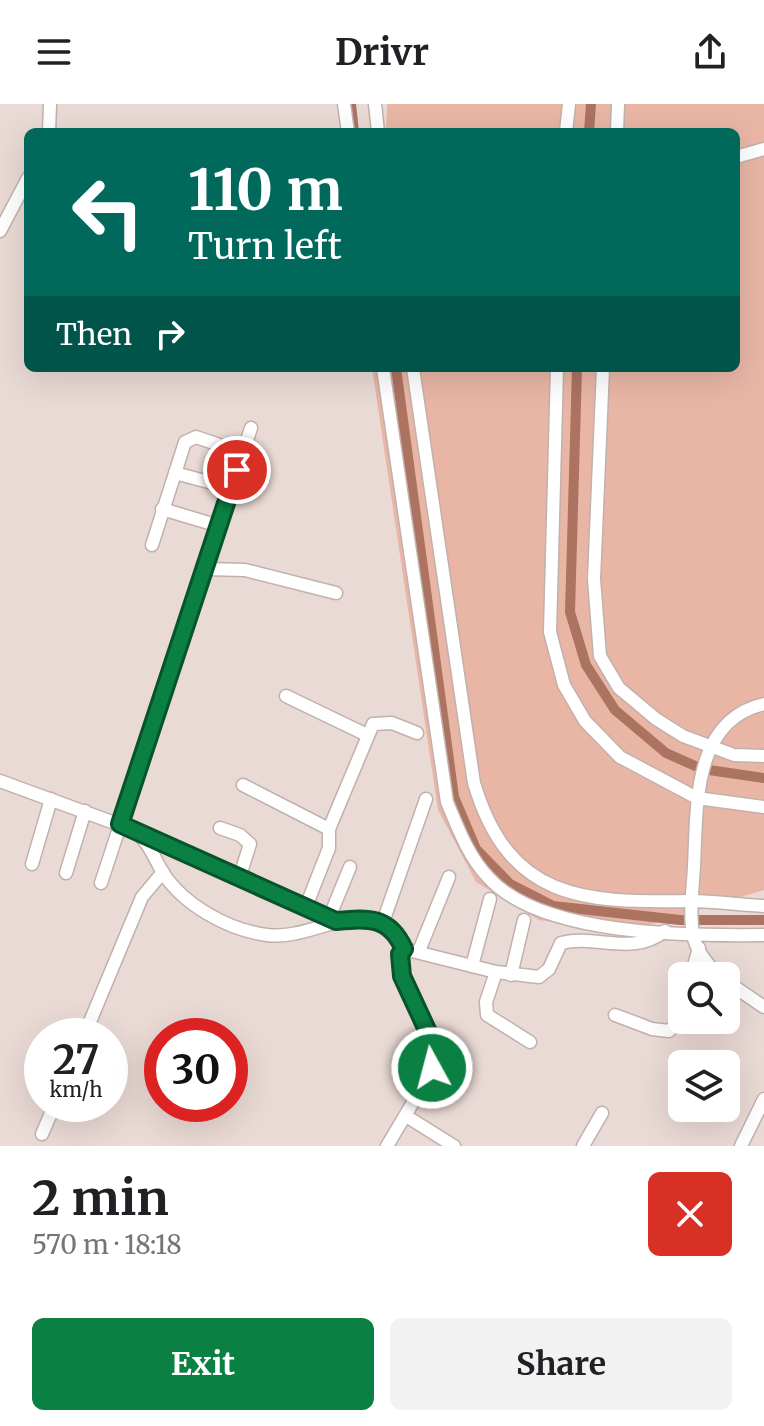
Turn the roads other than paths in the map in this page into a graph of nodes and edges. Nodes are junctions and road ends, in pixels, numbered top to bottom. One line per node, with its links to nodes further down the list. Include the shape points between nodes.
1 (50, 104): 6 (street)
2 (344, 104): 7 (street)
3 (375, 104): 8 (street)
4 (569, 104): 9 (street)
5 (618, 104): 10 (street)
6 (49, 128)
7 (347, 128)
8 (378, 128)
9 (566, 128)
10 (617, 128)
11 (764, 149): 12 (street)
12 (740, 156)
13 (24, 186): 14 (street)
14 (0, 231)
15 (384, 372): 59 (street, via 447,802 468,851 488,878 541,913)
16 (414, 372): 53 (street, via 474,783 496,839 536,879 574,894)
17 (557, 372): 36 (street, via 550,632 564,685 585,721 620,757)
18 (603, 372): 32 (street, via 594,579 600,656 619,688)
19 (251, 428): 20 (street)
20 (243, 453): 21 (street, via 189,438); 22 (street)
21 (175, 473): 22 (street); 23 (street)
22 (231, 488): 24 (street)
23 (162, 509): 24 (street); 25 (street)
24 (219, 526): 26 (street)
25 (152, 545)
26 (205, 569): 27 (street, via 245,570); 41 (street)
27 (336, 593)
28 (286, 696): 31 (street)
29 (764, 704): 32 (street, via 733,717)
30 (417, 733): 31 (street, via 381,721)
31 (367, 735): 43 (street)
32 (709, 752): 33 (street); 36 (street)
33 (764, 756)
34 (0, 781): 37 (street)
35 (243, 785): 43 (street)
36 (697, 792): 39 (street); 53 (street)
37 (51, 799): 40 (street); 45 (street)
38 (426, 799): 58 (street)
39 (764, 807)
40 (85, 811): 41 (street); 48 (street)
41 (120, 824): 44 (street); 51 (street)
42 (220, 828): 50 (street, via 250,844)
43 (329, 829): 55 (street, via 329,848)
44 (142, 836): 47 (street); 50 (street)
45 (32, 864)
46 (350, 867): 56 (street)
47 (163, 872): 56 (street, via 192,904 245,930 290,935); 75 (street, via 142,897)
48 (66, 873)
49 (449, 877): 66 (street)
50 (239, 879): 55 (street)
51 (101, 883)
52 (490, 899): 69 (street)
53 (693, 903): 54 (street); 60 (street)
54 (764, 906)
55 (305, 909): 56 (street)
56 (332, 920): 58 (street)
57 (524, 920): 71 (street)
58 (383, 922): 65 (street, via 392,927)
59 (665, 931): 60 (street); 71 (street, via 631,946 561,943 544,975)
60 (693, 932): 61 (street); 64 (street)
61 (750, 935): 62 (street); 63 (street)
62 (764, 935)
63 (764, 944)
64 (699, 948): 67 (street); 68 (street)
65 (404, 949): 66 (street); 80 (street, via 402,976 436,1054)
66 (419, 951): 69 (street)
67 (695, 962)
68 (709, 962)
69 (472, 966): 70 (street)
70 (496, 972): 71 (street); 77 (street, via 487,1015)
71 (511, 975)
72 (740, 991): 73 (street)
73 (764, 1007)
74 (615, 1015): 76 (street)
75 (92, 1018)
76 (668, 1031)
77 (530, 1042)
78 (764, 1099): 86 (street)
79 (602, 1113): 85 (street)
80 (406, 1116): 83 (street); 84 (street)
81 (47, 1122): 82 (street)
82 (42, 1134)
83 (387, 1146)
84 (454, 1146)
85 (583, 1146)
86 (741, 1146)

